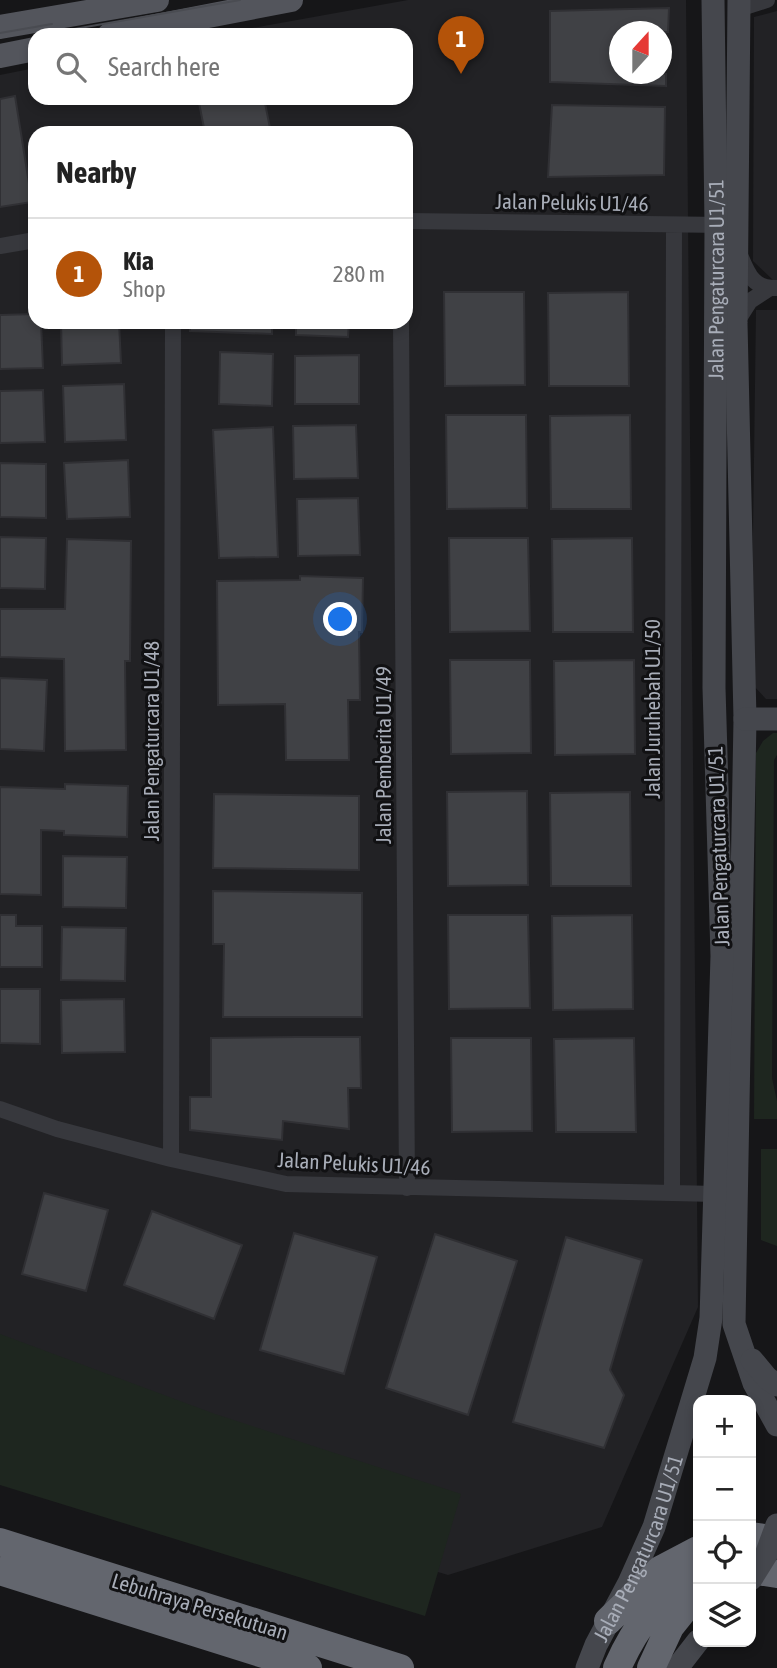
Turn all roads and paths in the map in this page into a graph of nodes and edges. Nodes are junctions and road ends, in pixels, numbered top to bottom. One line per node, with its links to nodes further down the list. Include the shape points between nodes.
1 (157, 0): 6 (main road)
2 (291, 0): 7 (main road)
3 (713, 0): 12 (main road, Jalan Pengaturcara U1/51)
4 (767, 0): 5 (street)
5 (739, 5): 12 (main road, Jalan Pengaturcara U1/51)
6 (0, 27)
7 (145, 28)
8 (28, 50): 9 (main road)
9 (0, 55)
10 (413, 221): 11 (street, Jalan Pelukis U1/46)
11 (674, 225): 12 (street, Jalan Pelukis U1/46); 26 (street, Jalan Juruhebah U1/50)
12 (727, 225): 15 (main road, Jalan Pengaturcara U1/51); 20 (main road, Jalan Pengaturcara U1/51)
13 (28, 241): 14 (street)
14 (0, 246)
15 (737, 250): 16 (street, via 750,278); 17 (main road, Jalan Pengaturcara U1/51)
16 (773, 288): 17 (street, via 750,301)
17 (736, 323): 21 (main road, Jalan Pengaturcara U1/51, via 744,695)
18 (173, 329): 24 (street, Jalan Pengaturcara U1/48)
19 (401, 329): 25 (street, Jalan Pemberita U1/49)
20 (714, 688): 21 (main road, via 724,702); 22 (main road, Jalan Pengaturcara U1/51)
21 (757, 724): 22 (main road, via 727,740); 28 (main road, Jalan Pengaturcara U1/51, via 734,1324)
22 (715, 765): 27 (main road, Jalan Pengaturcara U1/51, via 722,956)
23 (0, 1109): 24 (street, Jalan Pelukis U1/46)
24 (171, 1160): 25 (street, Jalan Pelukis U1/46, via 286,1184)
25 (407, 1188): 26 (street, Jalan Pelukis U1/46)
26 (672, 1193): 27 (street, Jalan Pelukis U1/46)
27 (716, 1194): 45 (main road, Jalan Pengaturcara U1/51, via 705,1358 654,1527)
28 (740, 1347): 29 (main road); 30 (main road, Jalan Pengaturcara U1/51)
29 (777, 1385)
30 (777, 1425)
31 (777, 1525): 39 (main road, bridge)
32 (756, 1537): 33 (highway)
33 (777, 1540)
34 (0, 1542): 49 (highway, Lebuhraya Persekutuan)
35 (693, 1553): 45 (highway, via 660,1570)
36 (756, 1560): 37 (highway)
37 (777, 1564)
38 (0, 1571): 43 (highway, Lebuhraya Persekutuan)
39 (756, 1571)
40 (756, 1571): 41 (highway)
41 (777, 1574)
42 (693, 1577): 51 (highway, via 642,1621)
43 (77, 1596): 47 (highway, via 180,1647); 48 (highway, Lebuhraya Persekutuan)
44 (693, 1598): 52 (highway, via 670,1627)
45 (608, 1621): 50 (main road, Jalan Pengaturcara U1/51)
46 (693, 1647): 53 (main road)
47 (247, 1668)
48 (308, 1668)
49 (400, 1668)
50 (587, 1668)
51 (617, 1668)
52 (651, 1668)
53 (677, 1668)

